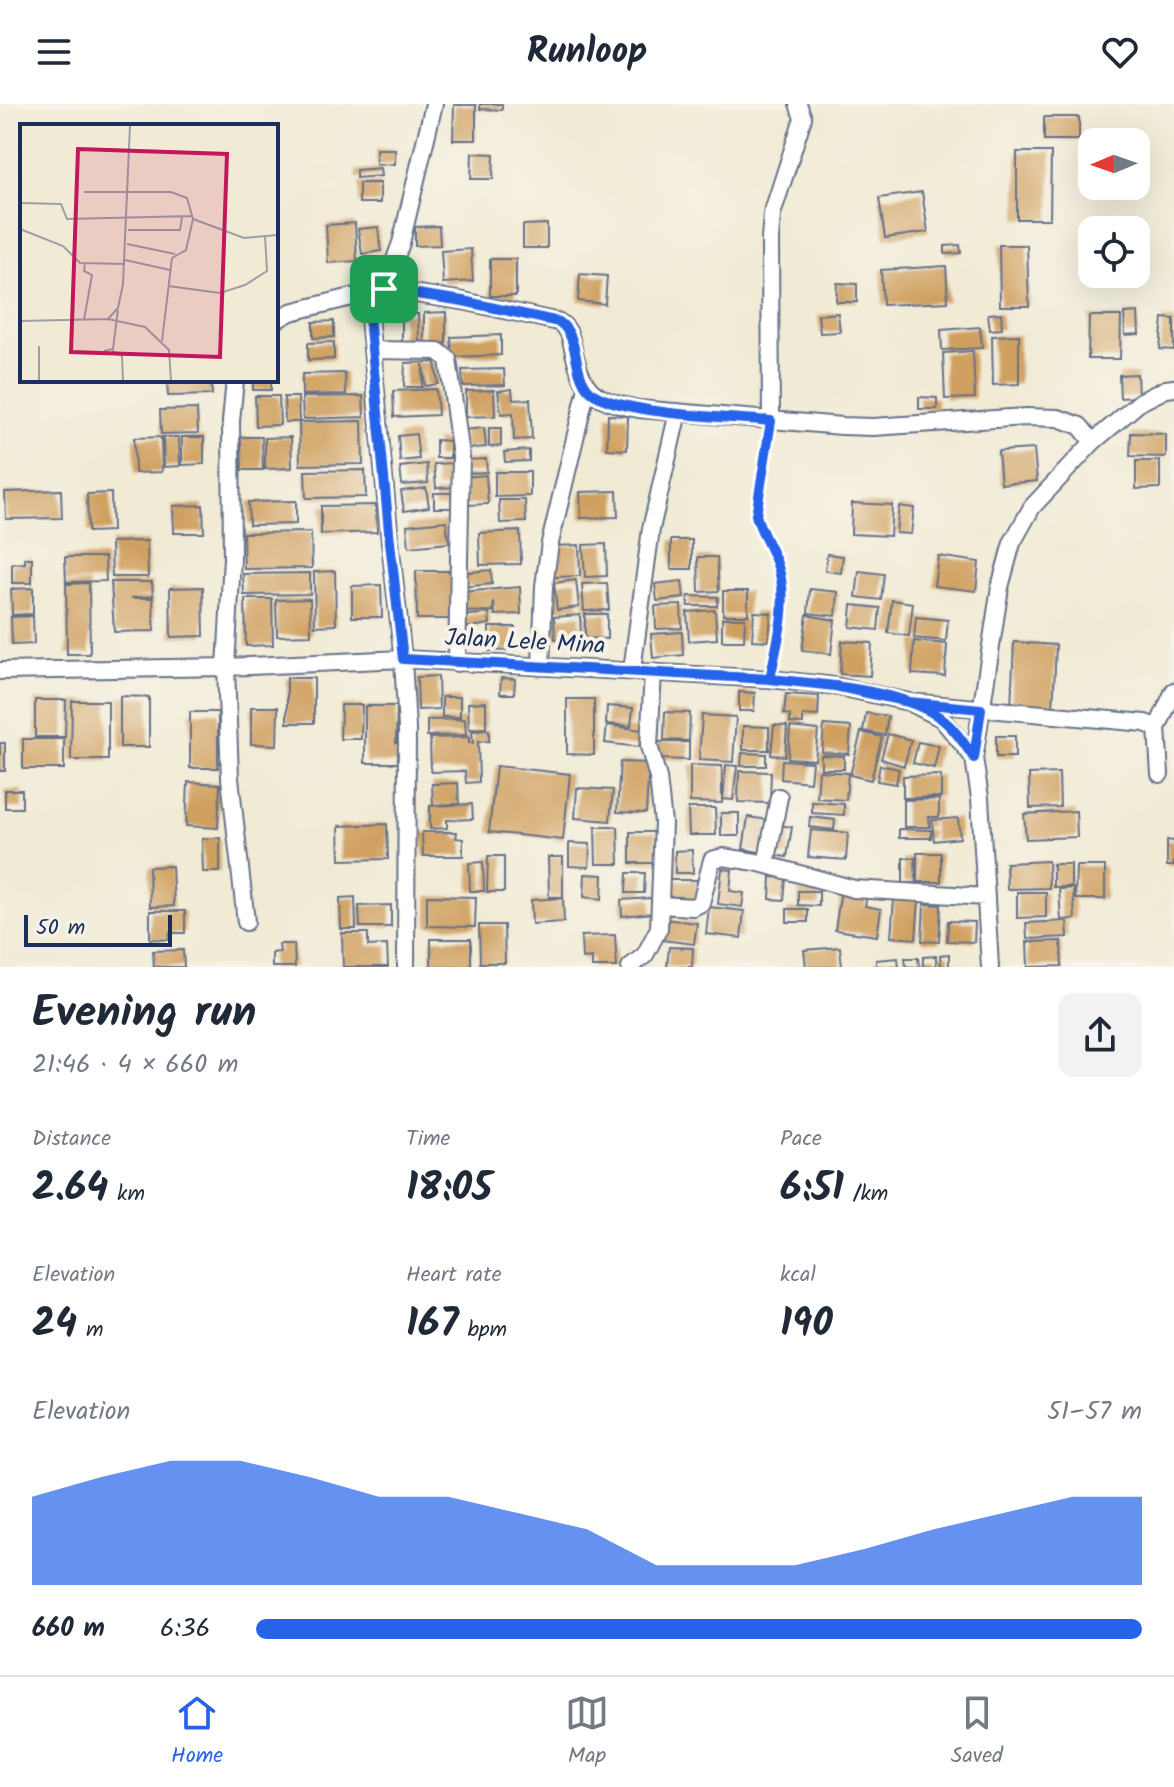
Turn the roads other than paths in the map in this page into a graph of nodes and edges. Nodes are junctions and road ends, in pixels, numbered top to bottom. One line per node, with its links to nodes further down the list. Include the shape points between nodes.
1 (434, 104): 3 (street, via 401,243)
2 (798, 104): 11 (street, via 803,118 772,214)
3 (384, 289): 4 (street); 8 (street, via 559,322 570,334)
4 (367, 295): 5 (street); 6 (street)
5 (278, 319)
6 (373, 350): 13 (street); 14 (street, via 438,351 448,359 461,456)
7 (235, 382): 15 (street)
8 (587, 388): 10 (street, via 609,403); 16 (street, via 550,543)
9 (1174, 388): 12 (street, via 1140,402)
10 (678, 412): 11 (street); 17 (street, via 651,529)
11 (771, 421): 12 (street, via 873,427 1058,418 1080,426)
12 (1093, 442): 22 (street, via 1032,507 1012,543)
13 (403, 659): 14 (street, Jalan Lele Mina); 15 (street, Jalan Lele Mina); 31 (street)
14 (457, 663): 16 (street, Jalan Lele Mina)
15 (226, 667): 18 (street, Jalan Lele Mina); 30 (street, via 230,778)
16 (541, 667): 17 (street, Jalan Lele Mina)
17 (632, 670): 19 (street, Jalan Lele Mina)
18 (0, 671)
19 (653, 672): 21 (street, Jalan Lele Mina, via 835,686); 29 (street, via 649,737 661,797)
20 (1174, 691): 23 (street)
21 (909, 702): 22 (street); 24 (street, Jalan Lele Mina, via 941,718)
22 (981, 709): 23 (street, via 1127,720); 24 (street)
23 (1157, 728): 25 (street)
24 (974, 758): 28 (street)
25 (1160, 774)
26 (779, 797): 27 (street)
27 (766, 865): 28 (street, via 854,889); 29 (street, via 717,857 701,903)
28 (986, 897): 33 (street)
29 (660, 905): 32 (street, via 654,939)
30 (246, 922)
31 (406, 967)
32 (630, 967)
33 (990, 967)

